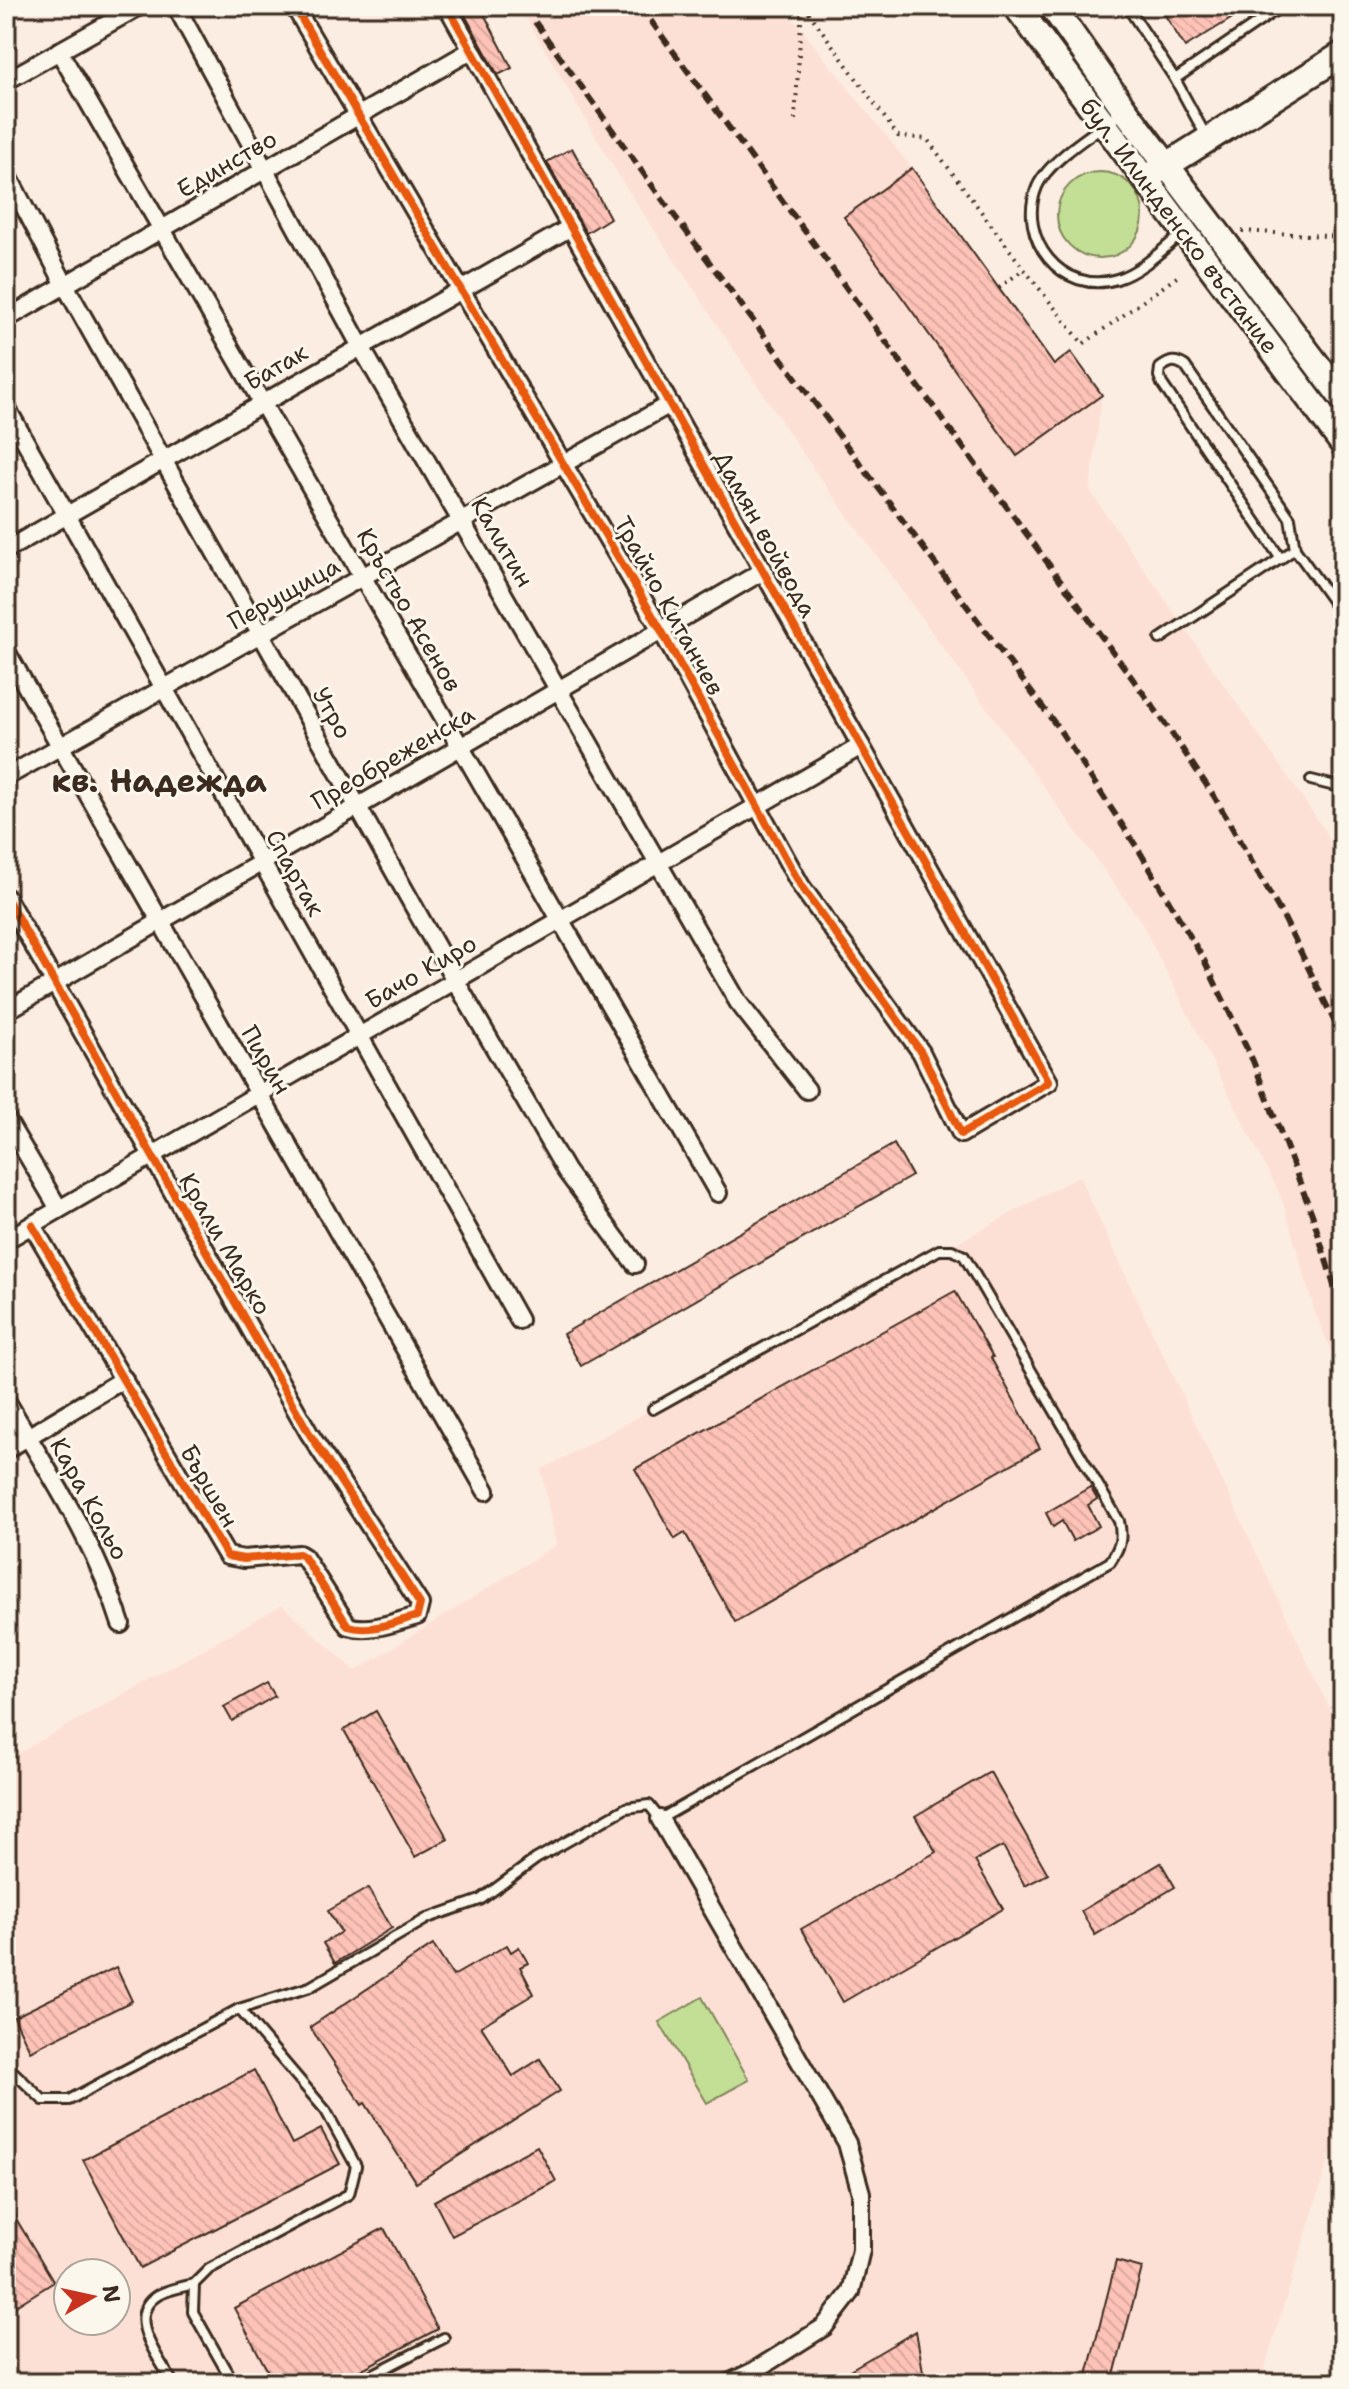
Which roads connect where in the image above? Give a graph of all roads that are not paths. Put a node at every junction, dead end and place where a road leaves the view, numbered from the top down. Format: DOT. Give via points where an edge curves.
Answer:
graph roads {
  1 [pos="140,6"];
  2 [pos="176,6"];
  3 [pos="294,6"];
  4 [pos="447,6"];
  5 [pos="1016,6"];
  6 [pos="1052,6"];
  7 [pos="1127,6"];
  8 [pos="1282,6"];
  9 [pos="472,50"];
  10 [pos="59,51"];
  11 [pos="1343,54"];
  12 [pos="1175,79"];
  13 [pos="6,81"];
  14 [pos="1125,110"];
  15 [pos="359,116"];
  16 [pos="1104,126"];
  17 [pos="1207,139"];
  18 [pos="1166,165"];
  19 [pos="265,170"];
  20 [pos="6,172"];
  21 [pos="1144,180"];
  22 [pos="1206,217"];
  23 [pos="571,227"];
  24 [pos="162,229"];
  25 [pos="1183,233"];
  26 [pos="65,285"];
  27 [pos="462,289"];
  28 [pos="6,319"];
  29 [pos="361,347"];
  30 [pos="1343,399"];
  31 [pos="262,403"];
  32 [pos="670,404"];
  33 [pos="6,407"];
  34 [pos="1343,444"];
  35 [pos="164,459"];
  36 [pos="565,463"];
  37 [pos="67,515"];
  38 [pos="462,521"];
  39 [pos="1295,549"];
  40 [pos="6,550"];
  41 [pos="1281,559"];
  42 [pos="763,571"];
  43 [pos="362,577"];
  44 [pos="1343,616"];
  45 [pos="661,630"];
  46 [pos="261,634"];
  47 [pos="1160,639"];
  48 [pos="6,651"];
  49 [pos="164,689"];
  50 [pos="560,689"];
  51 [pos="861,746"];
  52 [pos="60,747"];
  53 [pos="460,747"];
  54 [pos="6,777"];
  55 [pos="1311,780"];
  56 [pos="1343,788"];
  57 [pos="757,806"];
  58 [pos="356,808"];
  59 [pos="262,863"];
  60 [pos="658,863"];
  61 [pos="6,897"];
  62 [pos="560,920"];
  63 [pos="160,922"];
  64 [pos="455,980"];
  65 [pos="55,983"];
  66 [pos="6,1011"];
  67 [pos="359,1036"];
  68 [pos="1049,1082"];
  69 [pos="807,1090"];
  70 [pos="258,1094"];
  71 [pos="6,1119"];
  72 [pos="152,1155"];
  73 [pos="718,1193"];
  74 [pos="59,1209"];
  75 [pos="32,1225"];
  76 [pos="6,1240"];
  77 [pos="635,1264"];
  78 [pos="519,1320"];
  79 [pos="124,1379"];
  80 [pos="6,1400"];
  81 [pos="653,1409"];
  82 [pos="27,1436"];
  83 [pos="6,1450"];
  84 [pos="486,1491"];
  85 [pos="420,1604"];
  86 [pos="121,1624"];
  87 [pos="660,1819"];
  88 [pos="239,2009"];
  89 [pos="6,2065"];
  90 [pos="194,2284"];
  91 [pos="444,2338"];
  92 [pos="752,2377"];
  93 [pos="173,2383"];
  94 [pos="233,2383"];
  95 [pos="356,2383"];
  96 [pos="729,2383"];
  1 -- 10 [label="street"];
  2 -- 19 [label="street, Калитин"];
  3 -- 15 [label="street, Трайчо Китанчев"];
  4 -- 9 [label="street, Дамян войвода"];
  5 -- 16 [label="main road, бул. Илинденско въстание"];
  6 -- 14 [label="main road, бул. Илинденско въстание"];
  7 -- 12 [label="lane"];
  8 -- 12 [label="lane"];
  9 -- 15 [label="street, Единство"];
  9 -- 23 [label="street, Дамян войвода"];
  10 -- 13 [label="street"];
  10 -- 24 [label="street, Кръстьо Асенов"];
  11 -- 17 [label="main road"];
  12 -- 17 [label="lane"];
  14 -- 16 [label="lane"];
  14 -- 18 [label="main road, бул. Илинденско въстание"];
  15 -- 19 [label="street, Единство"];
  15 -- 27 [label="street, Трайчо Китанчев"];
  16 -- 21 [label="main road, бул. Илинденско въстание"];
  16 -- 25 [label="lane" via="1054,164 1038,185 1031,212 1035,240 1052,265 1071,277 1117,279"];
  17 -- 18 [label="main road"];
  18 -- 21 [label="main road"];
  18 -- 22 [label="main road, бул. Илинденско въстание"];
  19 -- 24 [label="street, Единство"];
  19 -- 29 [label="street, Калитин"];
  20 -- 26 [label="street, Утро"];
  21 -- 25 [label="main road, бул. Илинденско въстание"];
  22 -- 25 [label="lane"];
  22 -- 30 [label="main road, бул. Илинденско въстание"];
  23 -- 27 [label="street, Батак"];
  23 -- 32 [label="street, Дамян войвода"];
  24 -- 26 [label="street, Единство"];
  24 -- 31 [label="street, Кръстьо Асенов"];
  25 -- 34 [label="main road, бул. Илинденско въстание"];
  26 -- 28 [label="street, Единство"];
  26 -- 35 [label="street, Утро"];
  27 -- 29 [label="street, Батак"];
  27 -- 36 [label="street, Трайчо Китанчев"];
  29 -- 31 [label="street, Батак"];
  29 -- 38 [label="street, Калитин"];
  31 -- 35 [label="street, Батак"];
  31 -- 43 [label="street, Кръстьо Асенов"];
  32 -- 36 [label="street, Перущица"];
  32 -- 42 [label="street, Дамян войвода"];
  33 -- 37 [label="street, Спартак"];
  35 -- 37 [label="street, Батак"];
  35 -- 46 [label="street, Утро"];
  36 -- 38 [label="street, Перущица"];
  36 -- 45 [label="street, Трайчо Китанчев"];
  37 -- 40 [label="street, Батак"];
  37 -- 49 [label="street, Спартак"];
  38 -- 43 [label="street, Перущица"];
  38 -- 50 [label="street, Калитин"];
  39 -- 41 [label="lane"];
  39 -- 41 [label="lane" via="1290,518 1185,366 1178,361 1160,368 1162,384"];
  39 -- 44 [label="lane"];
  41 -- 47 [label="lane"];
  42 -- 45 [label="street, Преобреженска"];
  42 -- 51 [label="street, Дамян войвода"];
  43 -- 46 [label="street, Перущица"];
  43 -- 53 [label="street, Кръстьо Асенов"];
  45 -- 50 [label="street, Преобреженска"];
  45 -- 57 [label="street, Трайчо Китанчев"];
  46 -- 49 [label="street, Перущица"];
  46 -- 58 [label="street, Утро"];
  48 -- 52 [label="street, Пирин"];
  49 -- 52 [label="street, Перущица"];
  49 -- 59 [label="street, Спартак"];
  50 -- 53 [label="street, Преобреженска"];
  50 -- 60 [label="street, Калитин"];
  51 -- 57 [label="street, Бачо Киро"];
  51 -- 68 [label="street, Дамян войвода"];
  52 -- 54 [label="street, Перущица"];
  52 -- 63 [label="street, Пирин"];
  53 -- 58 [label="street, Преобреженска"];
  53 -- 62 [label="street, Кръстьо Асенов"];
  55 -- 56 [label="lane"];
  57 -- 60 [label="street, Бачо Киро"];
  57 -- 68 [label="street, Трайчо Китанчев" via="801,886 921,1052 961,1134"];
  58 -- 59 [label="street, Преобреженска"];
  58 -- 64 [label="street, Утро"];
  59 -- 63 [label="street, Преобреженска"];
  59 -- 67 [label="street, Спартак"];
  60 -- 62 [label="street, Бачо Киро"];
  60 -- 69 [label="street, Калитин" via="738,1002"];
  61 -- 65 [label="street, Крали Марко"];
  62 -- 64 [label="street, Бачо Киро"];
  62 -- 73 [label="street, Кръстьо Асенов"];
  63 -- 65 [label="street, Преобреженска"];
  63 -- 70 [label="street, Пирин"];
  64 -- 67 [label="street, Бачо Киро"];
  64 -- 77 [label="street, Утро" via="566,1171"];
  65 -- 66 [label="street, Преобреженска"];
  65 -- 72 [label="street, Крали Марко"];
  67 -- 70 [label="street, Бачо Киро"];
  67 -- 78 [label="street, Спартак"];
  70 -- 72 [label="street, Бачо Киро"];
  70 -- 84 [label="street, Пирин"];
  71 -- 74 [label="street"];
  72 -- 74 [label="street, Бачо Киро"];
  72 -- 85 [label="street, Крали Марко" via="309,1433"];
  74 -- 75 [label="street, Бачо Киро"];
  75 -- 76 [label="street, Бачо Киро"];
  75 -- 79 [label="street, Бършен"];
  79 -- 82 [label="street"];
  79 -- 85 [label="street, Бършен" via="227,1556 299,1554 348,1626 358,1629 417,1616"];
  80 -- 82 [label="street, Кара Кольо"];
  81 -- 87 [label="lane" via="939,1250 952,1250 964,1256 1119,1521 1123,1537 1110,1562"];
  82 -- 83 [label="street"];
  82 -- 86 [label="street, Кара Кольо" via="91,1545"];
  87 -- 88 [label="lane" via="649,1805 626,1808 536,1859 480,1900 428,1918 310,1987"];
  87 -- 92 [label="street" via="847,2143 861,2193 861,2250 851,2292 824,2327"];
  88 -- 89 [label="lane" via="69,2100 43,2100"];
  88 -- 90 [label="lane" via="326,2111 356,2166 349,2194 209,2269"];
  90 -- 93 [label="lane" via="160,2293 148,2302 142,2317"];
  90 -- 94 [label="lane" via="193,2312"];
  91 -- 95 [label="lane"];
  92 -- 96 [label="street"];
}
